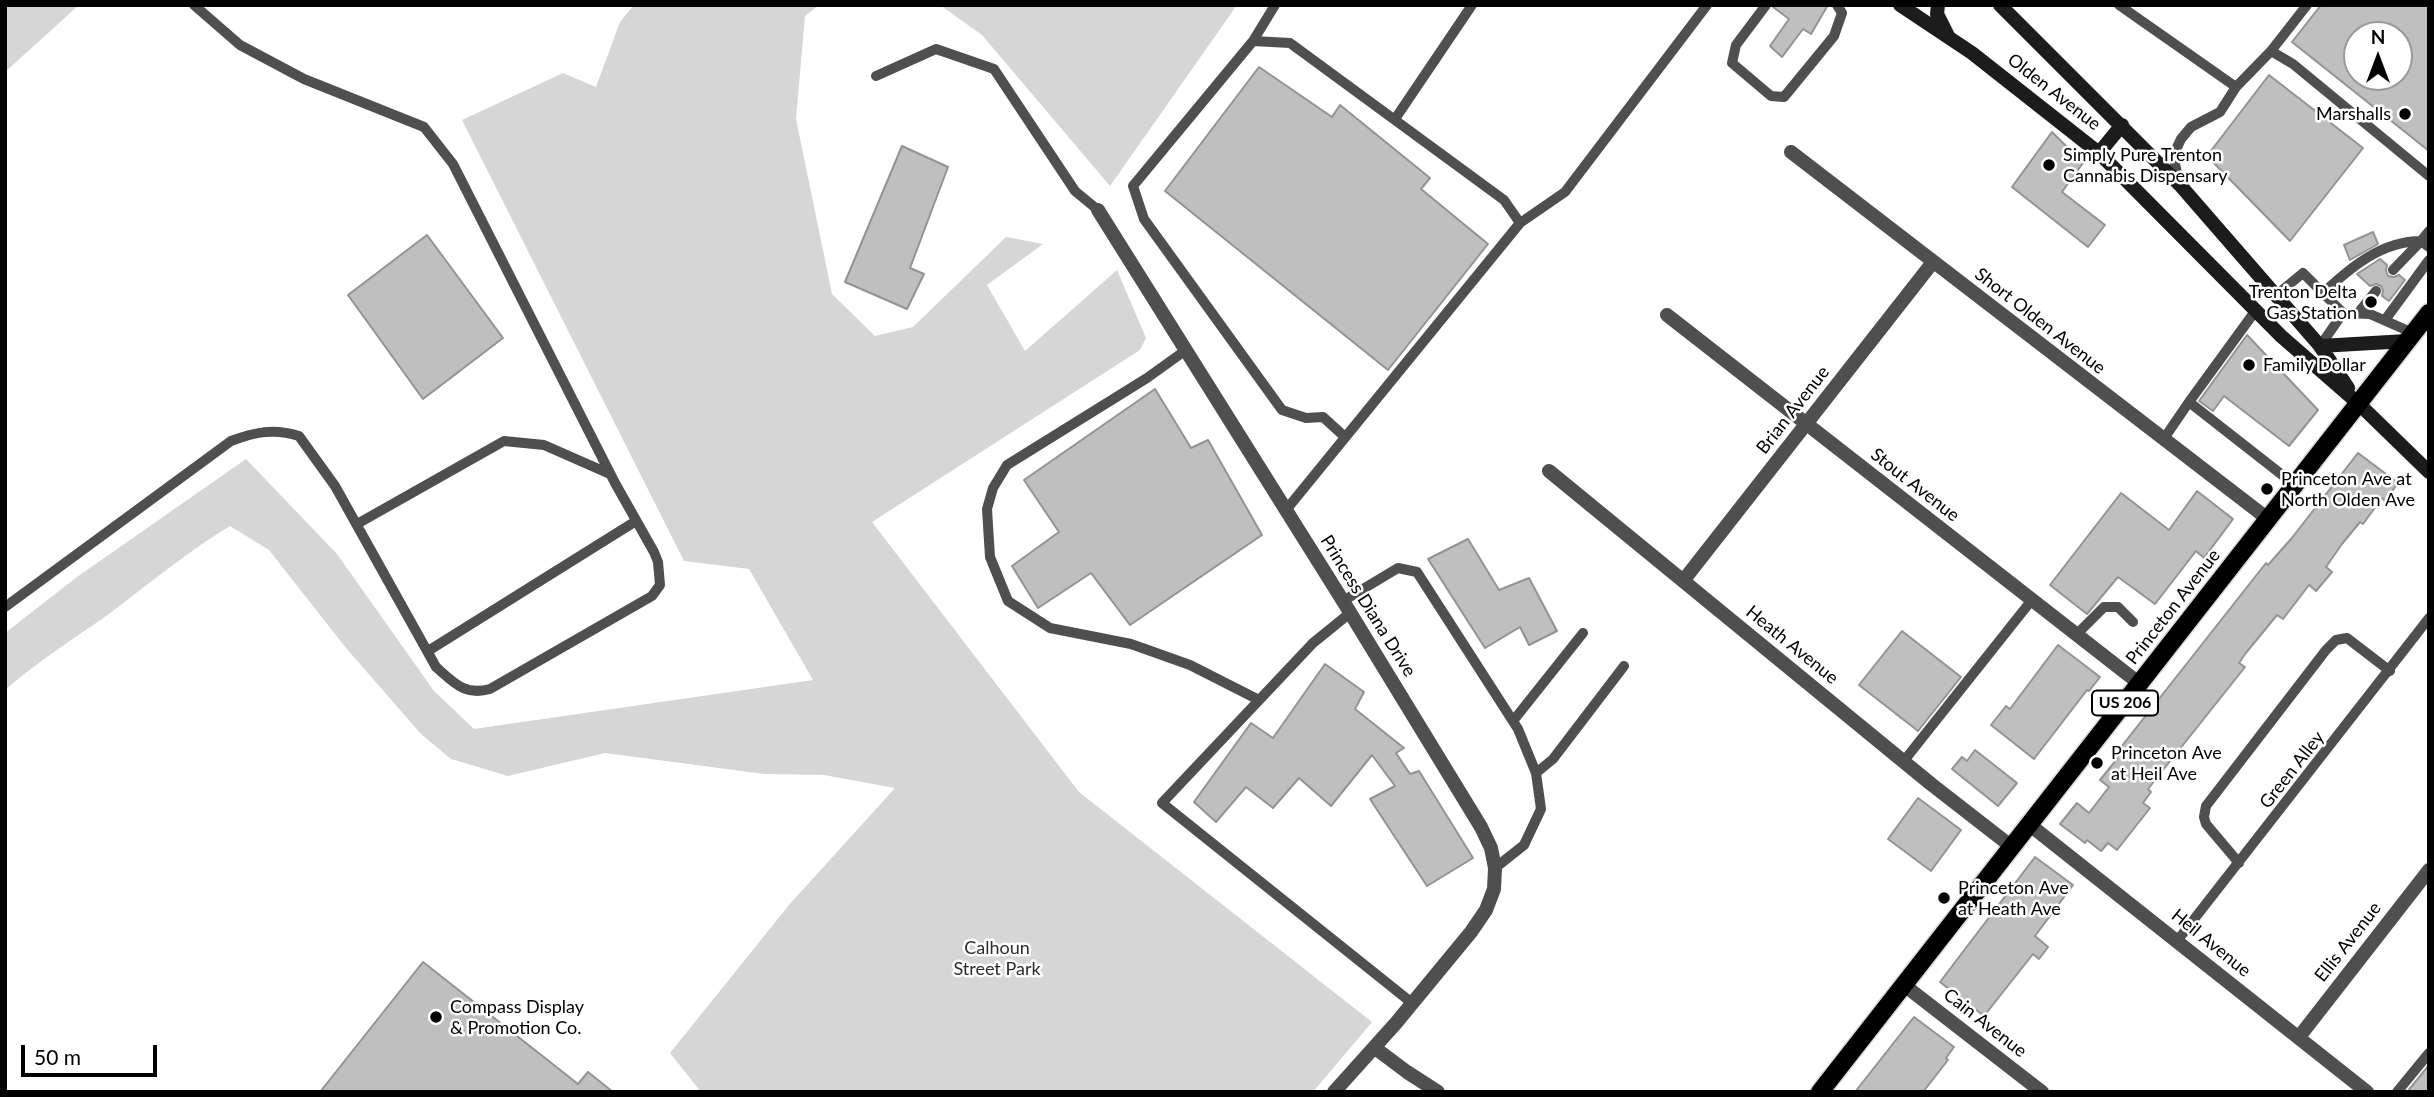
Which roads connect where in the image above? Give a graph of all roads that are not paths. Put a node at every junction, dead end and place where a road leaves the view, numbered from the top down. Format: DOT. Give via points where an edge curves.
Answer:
graph roads {
  1 [pos="194,5"];
  2 [pos="1275,5"];
  3 [pos="1472,5"];
  4 [pos="1707,5"];
  5 [pos="1766,5"];
  6 [pos="1837,5"];
  7 [pos="1900,5"];
  8 [pos="1938,5"];
  9 [pos="2000,5"];
  10 [pos="2011,5"];
  11 [pos="2119,5"];
  12 [pos="2307,5"];
  13 [pos="1949,38"];
  14 [pos="1253,41"];
  15 [pos="2038,42"];
  16 [pos="2272,51"];
  17 [pos="876,76"];
  18 [pos="2236,87"];
  19 [pos="1395,119"];
  20 [pos="2122,125"];
  21 [pos="1791,152"];
  22 [pos="2099,153"];
  23 [pos="2429,176"];
  24 [pos="2180,185"];
  25 [pos="1098,210"];
  26 [pos="1520,223"];
  27 [pos="2429,231"];
  28 [pos="2425,244"];
  29 [pos="2429,260"];
  30 [pos="1933,262"];
  31 [pos="2393,270"];
  32 [pos="2376,291"];
  33 [pos="2323,293"];
  34 [pos="2275,296"];
  35 [pos="2256,310"];
  36 [pos="2359,312"];
  37 [pos="2343,313"];
  38 [pos="2429,313"];
  39 [pos="1667,315"];
  40 [pos="2385,320"];
  41 [pos="2410,337"];
  42 [pos="2320,346"];
  43 [pos="1186,350"];
  44 [pos="2189,402"];
  45 [pos="2359,404"];
  46 [pos="1806,424"];
  47 [pos="1345,437"];
  48 [pos="2163,440"];
  49 [pos="1549,471"];
  50 [pos="2429,472"];
  51 [pos="610,474"];
  52 [pos="2295,485"];
  53 [pos="1286,510"];
  54 [pos="2267,519"];
  55 [pos="636,521"];
  56 [pos="357,524"];
  57 [pos="1683,581"];
  58 [pos="2031,601"];
  59 [pos="5,607"];
  60 [pos="1347,607"];
  61 [pos="2429,618"];
  62 [pos="2133,622"];
  63 [pos="1583,633"];
  64 [pos="2076,635"];
  65 [pos="428,651"];
  66 [pos="1624,666"];
  67 [pos="2390,671"];
  68 [pos="2140,684"];
  69 [pos="1259,700"];
  70 [pos="1513,721"];
  71 [pos="1903,762"];
  72 [pos="1536,773"];
  73 [pos="2030,825"];
  74 [pos="2012,847"];
  75 [pos="2239,863"];
  76 [pos="1495,868"];
  77 [pos="2429,870"];
  78 [pos="2177,941"];
  79 [pos="1904,985"];
  80 [pos="1412,1003"];
  81 [pos="2299,1037"];
  82 [pos="1375,1048"];
  83 [pos="2429,1053"];
  84 [pos="1334,1092"];
  85 [pos="1438,1092"];
  86 [pos="1820,1092"];
  87 [pos="2042,1092"];
  88 [pos="2367,1092"];
  89 [pos="2397,1092"];
  1 -- 51 [label="lane" via="240,45 304,79 424,127 453,164"];
  2 -- 14 [label="lane"];
  3 -- 19 [label="lane"];
  4 -- 26 [label="lane" via="1565,192"];
  5 -- 6 [label="lane" via="1735,45 1732,63 1771,96 1784,97 1834,36 1842,13"];
  7 -- 13 [label="main road, Olden Avenue"];
  8 -- 13 [label="main road" via="1937,14"];
  9 -- 15 [label="main road, Olden Avenue"];
  10 -- 15 [label="lane"];
  11 -- 18 [label="lane"];
  12 -- 16 [label="lane"];
  13 -- 22 [label="main road, Olden Avenue"];
  14 -- 19 [label="lane" via="1290,43"];
  14 -- 47 [label="lane" via="1133,186 1144,219 1282,410 1306,418 1323,417"];
  15 -- 20 [label="main road, Olden Avenue"];
  16 -- 18 [label="lane"];
  16 -- 23 [label="lane"];
  17 -- 25 [label="lane" via="936,49 994,69 1075,191"];
  18 -- 24 [label="lane" via="2220,112 2191,127 2181,139 2174,156"];
  19 -- 26 [label="lane" via="1504,200"];
  20 -- 22 [label="main road"];
  20 -- 24 [label="main road, Olden Avenue"];
  21 -- 30 [label="street, Short Olden Avenue"];
  22 -- 35 [label="main road, Olden Avenue"];
  24 -- 34 [label="main road, Olden Avenue"];
  25 -- 43 [label="street, Princess Diana Drive"];
  26 -- 47 [label="lane"];
  27 -- 28 [label="lane"];
  28 -- 31 [label="lane"];
  28 -- 33 [label="lane" via="2404,241 2374,254 2351,266"];
  29 -- 40 [label="lane"];
  30 -- 46 [label="street, Brian Avenue"];
  30 -- 48 [label="street, Short Olden Avenue"];
  32 -- 36 [label="lane"];
  33 -- 34 [label="lane" via="2304,273"];
  33 -- 37 [label="lane"];
  34 -- 42 [label="main road, Olden Avenue"];
  35 -- 44 [label="lane"];
  35 -- 45 [label="main road, Olden Avenue"];
  36 -- 37 [label="lane"];
  36 -- 40 [label="lane"];
  37 -- 42 [label="lane"];
  38 -- 41 [label="main road, Princeton Avenue / US 206"];
  39 -- 46 [label="street, Stout Avenue"];
  40 -- 41 [label="lane"];
  41 -- 42 [label="main road"];
  41 -- 45 [label="main road, Princeton Avenue / US 206"];
  42 -- 45 [label="main road, Olden Avenue"];
  43 -- 53 [label="street, Princess Diana Drive"];
  43 -- 69 [label="lane" via="1007,465 986,509 990,557 1008,601 1050,628 1131,644 1190,665"];
  44 -- 48 [label="lane"];
  44 -- 52 [label="lane"];
  45 -- 50 [label="main road"];
  45 -- 52 [label="main road, Princeton Avenue / US 206"];
  46 -- 57 [label="street, Brian Avenue"];
  46 -- 58 [label="street, Stout Avenue"];
  47 -- 53 [label="lane"];
  48 -- 54 [label="street, Short Olden Avenue"];
  49 -- 57 [label="street, Heath Avenue"];
  51 -- 55 [label="lane"];
  51 -- 56 [label="lane" via="544,445 504,440"];
  52 -- 54 [label="main road, Princeton Avenue / US 206"];
  53 -- 60 [label="street, Princess Diana Drive"];
  54 -- 68 [label="main road, Princeton Avenue / US 206"];
  55 -- 65 [label="lane"];
  55 -- 65 [label="lane" via="658,562 660,584 652,596 490,689 470,692 459,688 436,667"];
  56 -- 59 [label="lane" via="299,436 256,431 231,440"];
  56 -- 65 [label="lane"];
  57 -- 71 [label="street, Heath Avenue"];
  58 -- 64 [label="street, Stout Avenue"];
  58 -- 71 [label="lane"];
  60 -- 69 [label="lane"];
  60 -- 70 [label="lane" via="1398,568 1418,572"];
  60 -- 76 [label="street, Princess Diana Drive" via="1481,827"];
  61 -- 67 [label="lane, Green Alley"];
  62 -- 64 [label="lane" via="2118,607 2104,607"];
  63 -- 70 [label="lane"];
  64 -- 68 [label="street, Stout Avenue"];
  66 -- 72 [label="lane" via="1553,759"];
  67 -- 75 [label="lane, Green Alley"];
  67 -- 75 [label="lane" via="2347,638 2336,640 2326,650 2206,806 2206,824"];
  68 -- 73 [label="main road, Princeton Avenue / US 206"];
  69 -- 80 [label="lane" via="1162,803"];
  70 -- 72 [label="lane"];
  71 -- 74 [label="street, Heath Avenue"];
  72 -- 76 [label="lane" via="1541,809 1524,845"];
  73 -- 74 [label="main road, Princeton Avenue / US 206"];
  73 -- 78 [label="street, Heil Avenue"];
  74 -- 79 [label="main road, Princeton Avenue / US 206"];
  75 -- 78 [label="lane, Green Alley"];
  76 -- 80 [label="street, Princess Diana Drive" via="1486,910"];
  77 -- 81 [label="street, Ellis Avenue"];
  78 -- 81 [label="street, Heil Avenue"];
  79 -- 86 [label="main road, Princeton Avenue / US 206"];
  79 -- 87 [label="street, Cain Avenue"];
  80 -- 82 [label="street, Princess Diana Drive"];
  81 -- 88 [label="street, Heil Avenue"];
  82 -- 84 [label="street, Princess Diana Drive"];
  82 -- 85 [label="street"];
  83 -- 89 [label="lane"];
}
